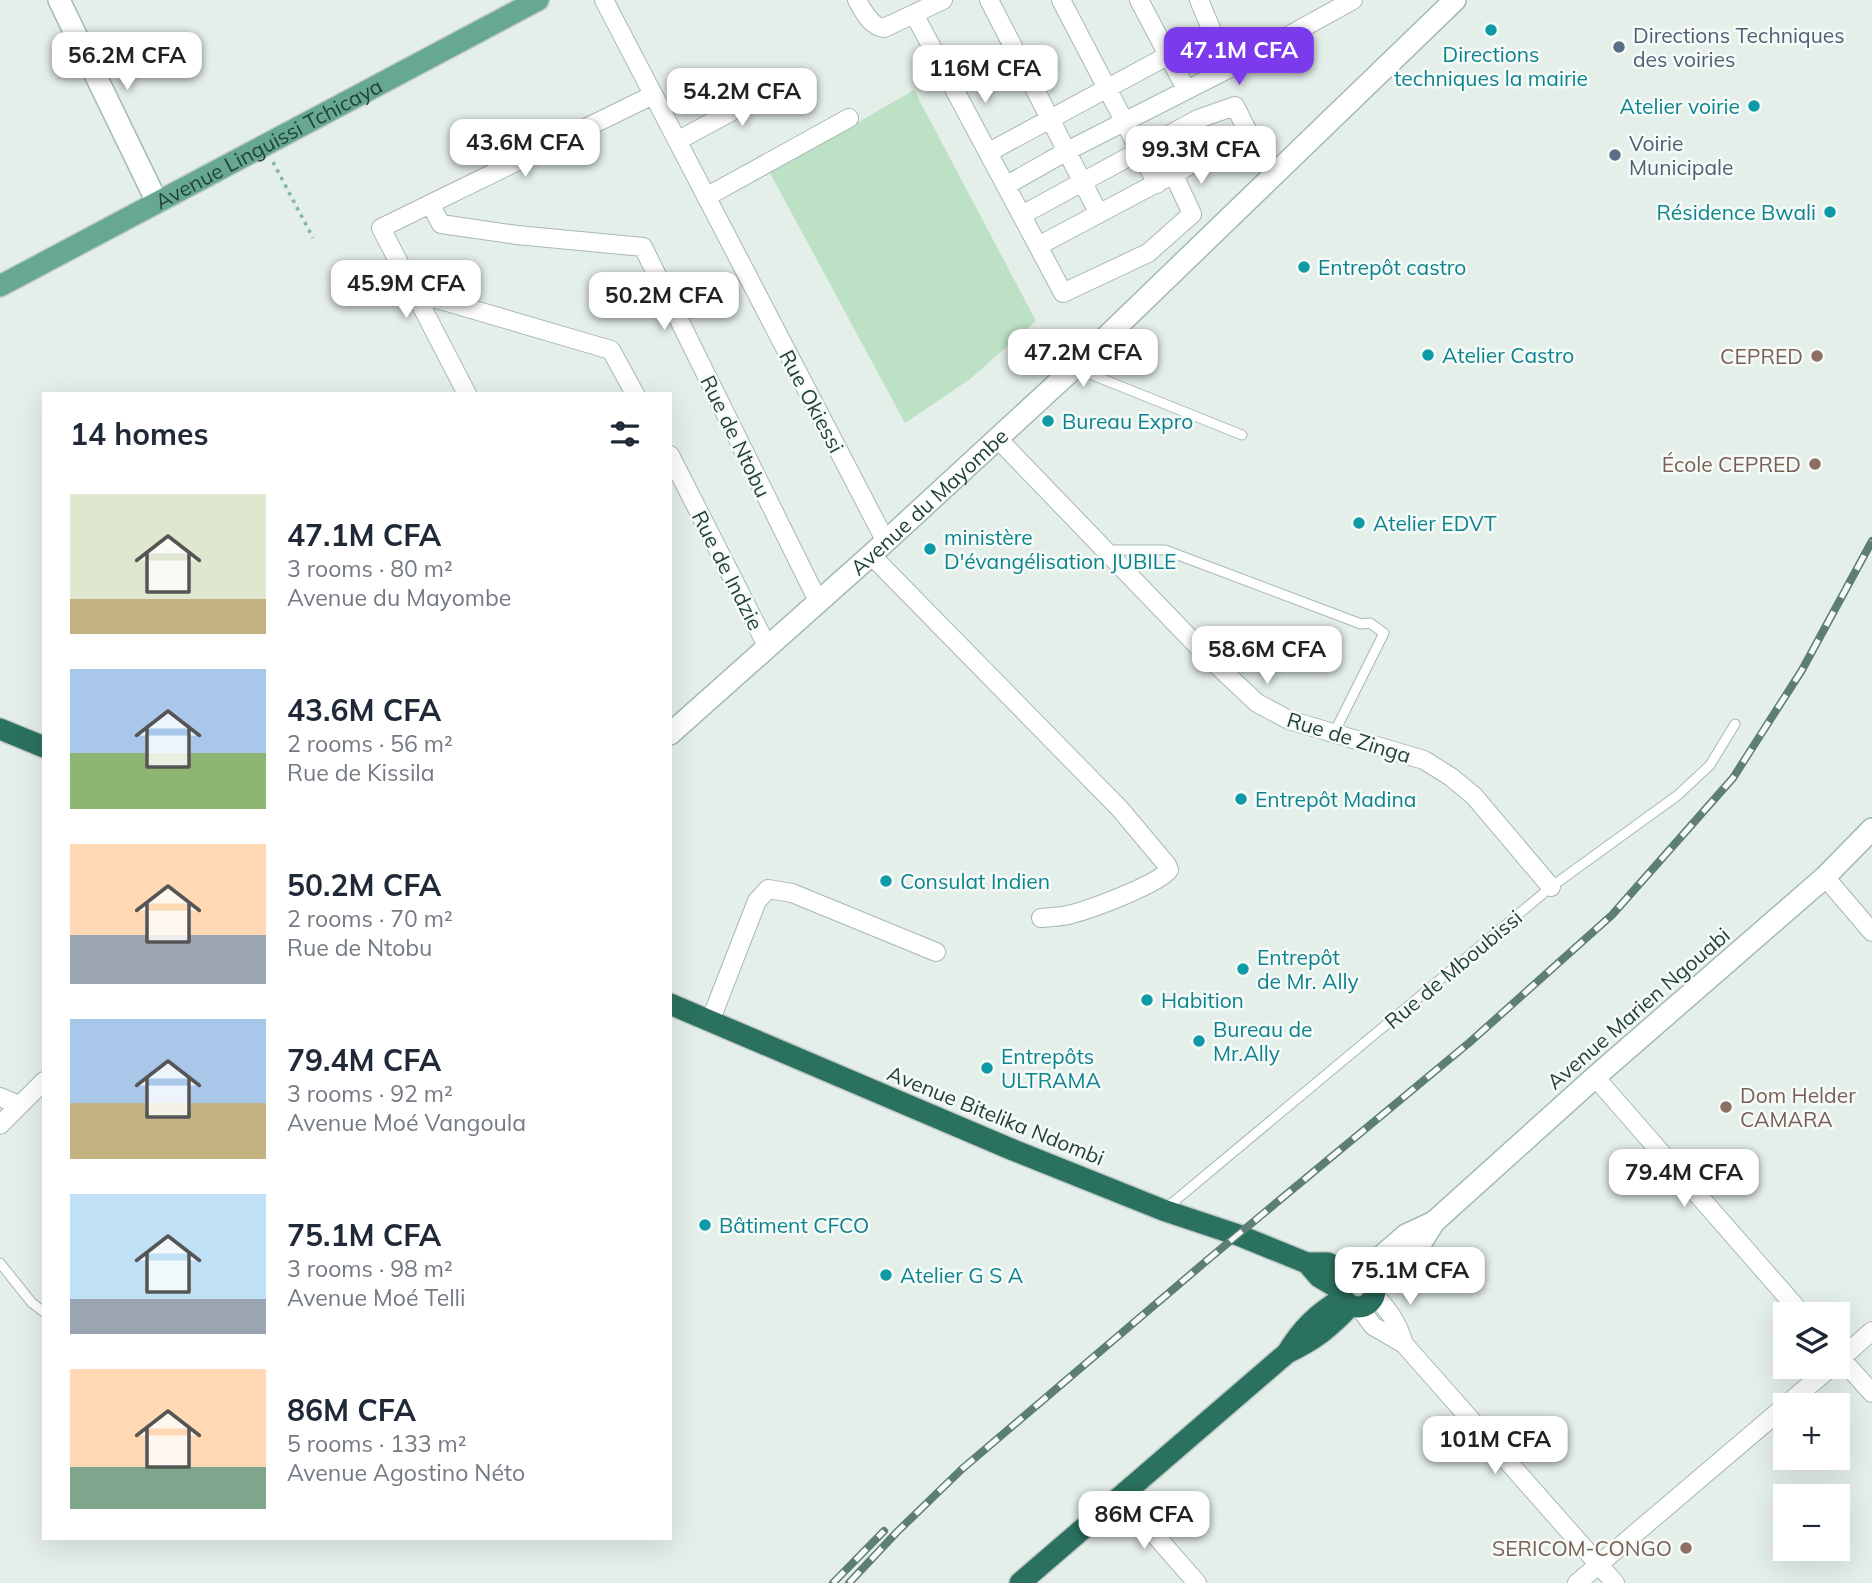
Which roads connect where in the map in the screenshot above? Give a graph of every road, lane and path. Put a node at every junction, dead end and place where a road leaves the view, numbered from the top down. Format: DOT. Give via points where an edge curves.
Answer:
graph roads {
  1 [pos="59,0"];
  2 [pos="538,0"];
  3 [pos="604,0"];
  4 [pos="857,0"];
  5 [pos="943,0"];
  6 [pos="989,0"];
  7 [pos="1061,0"];
  8 [pos="1139,0"];
  9 [pos="1199,0"];
  10 [pos="1353,0"];
  11 [pos="1455,0"];
  12 [pos="914,14"];
  13 [pos="1169,55"];
  14 [pos="1228,69"];
  15 [pos="788,81"];
  16 [pos="1107,88"];
  17 [pos="1186,89"];
  18 [pos="653,95"];
  19 [pos="849,118"];
  20 [pos="1049,119"];
  21 [pos="1125,122"];
  22 [pos="677,141"];
  23 [pos="264,145"];
  24 [pos="1066,151"];
  25 [pos="1140,151"];
  26 [pos="989,152"];
  27 [pos="1174,175"];
  28 [pos="1082,182"];
  29 [pos="1157,184"];
  30 [pos="1007,185"];
  31 [pos="706,197"];
  32 [pos="157,202"];
  33 [pos="430,204"];
  34 [pos="1100,214"];
  35 [pos="1022,215"];
  36 [pos="313,238"];
  37 [pos="1038,246"];
  38 [pos="0,286"];
  39 [pos="413,292"];
  40 [pos="1074,368"];
  41 [pos="466,392"];
  42 [pos="634,392"];
  43 [pos="1242,435"];
  44 [pos="998,439"];
  45 [pos="672,459"];
  46 [pos="878,548"];
  47 [pos="1107,550"];
  48 [pos="818,601"];
  49 [pos="767,646"];
  50 [pos="1735,724"];
  51 [pos="0,729"];
  52 [pos="672,732"];
  53 [pos="1333,735"];
  54 [pos="42,746"];
  55 [pos="1872,829"];
  56 [pos="1825,877"];
  57 [pos="1551,887"];
  58 [pos="1041,918"];
  59 [pos="1872,932"];
  60 [pos="936,952"];
  61 [pos="672,1005"];
  62 [pos="711,1019"];
  63 [pos="1595,1077"];
  64 [pos="42,1083"];
  65 [pos="0,1097"];
  66 [pos="19,1105"];
  67 [pos="0,1125"];
  68 [pos="1163,1210"];
  69 [pos="0,1263"];
  70 [pos="1357,1291"];
  71 [pos="1792,1302"];
  72 [pos="42,1310"];
  73 [pos="1872,1331"];
  74 [pos="1850,1349"];
  75 [pos="1850,1372"];
  76 [pos="1816,1379"];
  77 [pos="1800,1393"];
  78 [pos="1872,1393"];
  79 [pos="1773,1416"];
  80 [pos="1120,1494"];
  81 [pos="1598,1564"];
  82 [pos="1020,1583"];
  83 [pos="1197,1583"];
  84 [pos="1577,1583"];
  85 [pos="1615,1583"];
  1 -- 32 [label="street"];
  2 -- 23 [label="main road, Avenue Linguissi Tchicaya"];
  3 -- 18 [label="street, Rue Okiessi"];
  4 -- 12 [label="street" via="878,28"];
  5 -- 12 [label="street"];
  6 -- 20 [label="street"];
  7 -- 16 [label="street"];
  8 -- 13 [label="street"];
  9 -- 14 [label="street"];
  10 -- 14 [label="street"];
  11 -- 40 [label="street, Avenue du Mayombe"];
  12 -- 26 [label="street"];
  13 -- 16 [label="street"];
  13 -- 17 [label="street"];
  14 -- 17 [label="street"];
  15 -- 22 [label="street"];
  16 -- 20 [label="street"];
  16 -- 21 [label="street"];
  17 -- 21 [label="street"];
  18 -- 22 [label="street, Rue Okiessi"];
  18 -- 33 [label="street"];
  19 -- 31 [label="street"];
  20 -- 24 [label="street"];
  20 -- 26 [label="street"];
  21 -- 24 [label="street"];
  21 -- 25 [label="street"];
  22 -- 31 [label="street, Rue Okiessi"];
  23 -- 32 [label="main road, Avenue Linguissi Tchicaya"];
  23 -- 36 [label="path"];
  24 -- 28 [label="street"];
  24 -- 30 [label="street"];
  25 -- 27 [label="street" via="1198,119 1235,106 1249,134"];
  25 -- 28 [label="street"];
  25 -- 29 [label="street"];
  26 -- 30 [label="street"];
  27 -- 29 [label="street"];
  27 -- 37 [label="street" via="1192,214 1148,253 1063,293"];
  28 -- 34 [label="street"];
  28 -- 35 [label="street"];
  29 -- 34 [label="street"];
  30 -- 35 [label="street"];
  31 -- 46 [label="street, Rue Okiessi"];
  32 -- 38 [label="main road, Avenue Linguissi Tchicaya"];
  33 -- 39 [label="street" via="381,228"];
  33 -- 48 [label="street, Rue de Ntobu" via="441,224 643,247"];
  34 -- 37 [label="street"];
  35 -- 37 [label="street"];
  39 -- 41 [label="street"];
  39 -- 42 [label="street" via="611,350"];
  40 -- 43 [label="lane"];
  40 -- 44 [label="street, Avenue du Mayombe"];
  44 -- 46 [label="street, Avenue du Mayombe"];
  44 -- 47 [label="street, Rue de Zinga"];
  45 -- 49 [label="street, Rue de Indzie"];
  46 -- 48 [label="street, Avenue du Mayombe"];
  46 -- 58 [label="street, Rue Okiessi" via="1120,809 1169,870 1111,900 1068,915"];
  47 -- 53 [label="street, Rue de Zinga" via="1256,703"];
  47 -- 53 [label="lane" via="1165,550 1361,624 1370,623 1384,633"];
  48 -- 49 [label="street, Avenue du Mayombe"];
  49 -- 52 [label="street, Avenue du Mayombe"];
  50 -- 57 [label="lane, Rue de Mboubissi" via="1710,765 1678,795"];
  51 -- 54 [label="highway"];
  53 -- 57 [label="street, Rue de Zinga" via="1424,760 1451,776 1474,796"];
  55 -- 56 [label="street, Avenue Marien Ngouabi"];
  56 -- 59 [label="street"];
  56 -- 63 [label="street, Avenue Marien Ngouabi"];
  57 -- 68 [label="lane, Rue de Mboubissi"];
  60 -- 62 [label="street" via="792,893 768,889 757,901"];
  61 -- 62 [label="highway, Avenue Bitelika Ndombi"];
  62 -- 68 [label="highway, Avenue Bitelika Ndombi"];
  63 -- 70 [label="street, Avenue Marien Ngouabi" via="1434,1222 1421,1243"];
  63 -- 71 [label="street"];
  64 -- 66 [label="street"];
  65 -- 66 [label="street"];
  66 -- 67 [label="street"];
  68 -- 70 [label="highway, Avenue Bitelika Ndombi" via="1307,1263 1319,1278"];
  69 -- 72 [label="lane"];
  70 -- 80 [label="highway, Avenue Marien Ngouabi" via="1313,1318 1287,1353"];
  70 -- 81 [label="street" via="1373,1326 1404,1344"];
  73 -- 74 [label="street"];
  75 -- 78 [label="street"];
  76 -- 77 [label="street"];
  79 -- 81 [label="street"];
  80 -- 82 [label="highway, Avenue Marien Ngouabi"];
  80 -- 83 [label="street"];
  81 -- 84 [label="street"];
  81 -- 85 [label="street"];
}
